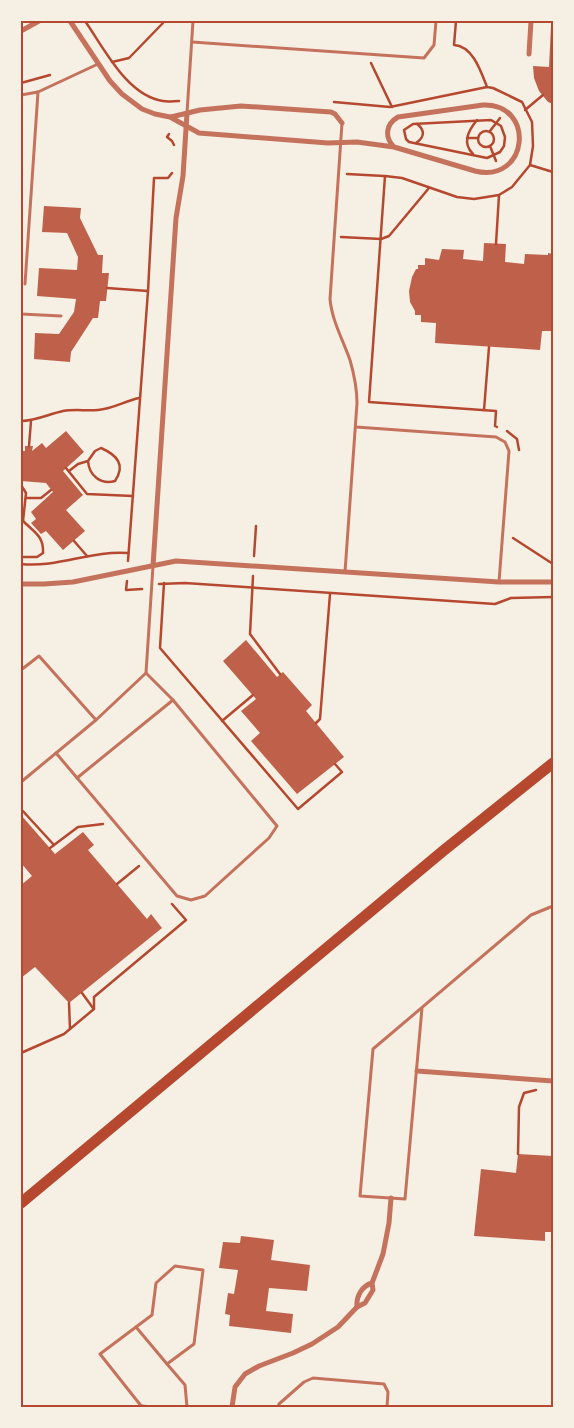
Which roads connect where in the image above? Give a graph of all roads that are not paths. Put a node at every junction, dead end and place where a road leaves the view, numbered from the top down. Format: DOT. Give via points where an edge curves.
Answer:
graph roads {
  1 [pos="39,21"];
  2 [pos="70,21"];
  3 [pos="193,21"];
  4 [pos="436,21"];
  5 [pos="531,21"];
  6 [pos="21,31"];
  7 [pos="192,42"];
  8 [pos="529,54"];
  9 [pos="99,64"];
  10 [pos="38,92"];
  11 [pos="21,95"];
  12 [pos="187,113"];
  13 [pos="170,118"];
  14 [pos="342,124"];
  15 [pos="187,126"];
  16 [pos="340,142"];
  17 [pos="394,147"];
  18 [pos="25,284"];
  19 [pos="21,314"];
  20 [pos="60,316"];
  21 [pos="356,427"];
  22 [pos="153,566"];
  23 [pos="345,572"];
  24 [pos="499,582"];
  25 [pos="553,582"];
  26 [pos="21,584"];
  27 [pos="21,670"];
  28 [pos="146,673"];
  29 [pos="173,700"];
  30 [pos="96,720"];
  31 [pos="56,753"];
  32 [pos="553,763"];
  33 [pos="77,778"];
  34 [pos="21,782"];
  35 [pos="553,906"];
  36 [pos="422,1008"];
  37 [pos="416,1071"];
  38 [pos="553,1081"];
  39 [pos="392,1198"];
  40 [pos="21,1203"];
  41 [pos="372,1283"];
  42 [pos="357,1307"];
  43 [pos="136,1327"];
  44 [pos="167,1364"];
  45 [pos="142,1406"];
  46 [pos="153,1407"];
  47 [pos="187,1407"];
  48 [pos="232,1407"];
  49 [pos="278,1407"];
  50 [pos="387,1407"];
  1 -- 6 [label="street"];
  2 -- 9 [label="street"];
  3 -- 7 [label="lane"];
  4 -- 7 [label="lane" via="434,44 424,58"];
  5 -- 8 [label="street"];
  7 -- 12 [label="lane"];
  9 -- 10 [label="lane"];
  9 -- 13 [label="street" via="128,100 149,112"];
  10 -- 11 [label="lane"];
  10 -- 18 [label="lane"];
  12 -- 13 [label="street"];
  12 -- 14 [label="street" via="241,106 331,112"];
  12 -- 15 [label="street"];
  13 -- 15 [label="street"];
  14 -- 16 [label="lane"];
  15 -- 16 [label="street" via="199,133"];
  15 -- 22 [label="street" via="176,218"];
  16 -- 17 [label="street"];
  16 -- 21 [label="lane" via="331,308 355,381"];
  17 -- 17 [label="street" via="480,173 491,173 508,165 515,157 520,134 511,115 501,108 491,105 466,107 398,117 387,132"];
  19 -- 20 [label="lane"];
  21 -- 23 [label="lane"];
  21 -- 24 [label="lane" via="496,437 505,442 509,451"];
  22 -- 23 [label="street" via="176,561"];
  22 -- 26 [label="street" via="73,582"];
  22 -- 28 [label="lane"];
  23 -- 24 [label="street"];
  24 -- 25 [label="street"];
  27 -- 30 [label="lane" via="39,656"];
  28 -- 29 [label="lane"];
  28 -- 30 [label="lane"];
  29 -- 33 [label="lane"];
  29 -- 33 [label="lane" via="277,826 269,838 205,896 192,900 177,896"];
  30 -- 31 [label="lane"];
  31 -- 33 [label="lane"];
  31 -- 34 [label="lane"];
  32 -- 40 [label="main road" via="435,857"];
  35 -- 36 [label="lane" via="531,915"];
  36 -- 37 [label="lane"];
  36 -- 39 [label="lane" via="373,1049 360,1196"];
  37 -- 38 [label="street"];
  37 -- 39 [label="lane" via="405,1199"];
  39 -- 41 [label="street" via="384,1247"];
  41 -- 42 [label="street" via="370,1296"];
  41 -- 42 [label="street" via="364,1285 356,1299"];
  42 -- 48 [label="street" via="338,1326 312,1344 245,1374 235,1387"];
  43 -- 44 [label="lane"];
  43 -- 44 [label="lane" via="152,1315 156,1283 176,1266 203,1270 194,1344"];
  43 -- 45 [label="lane" via="100,1354"];
  44 -- 47 [label="lane" via="185,1385"];
  45 -- 46 [label="lane"];
  49 -- 50 [label="lane" via="304,1382 314,1378 384,1384 388,1392"];
}
